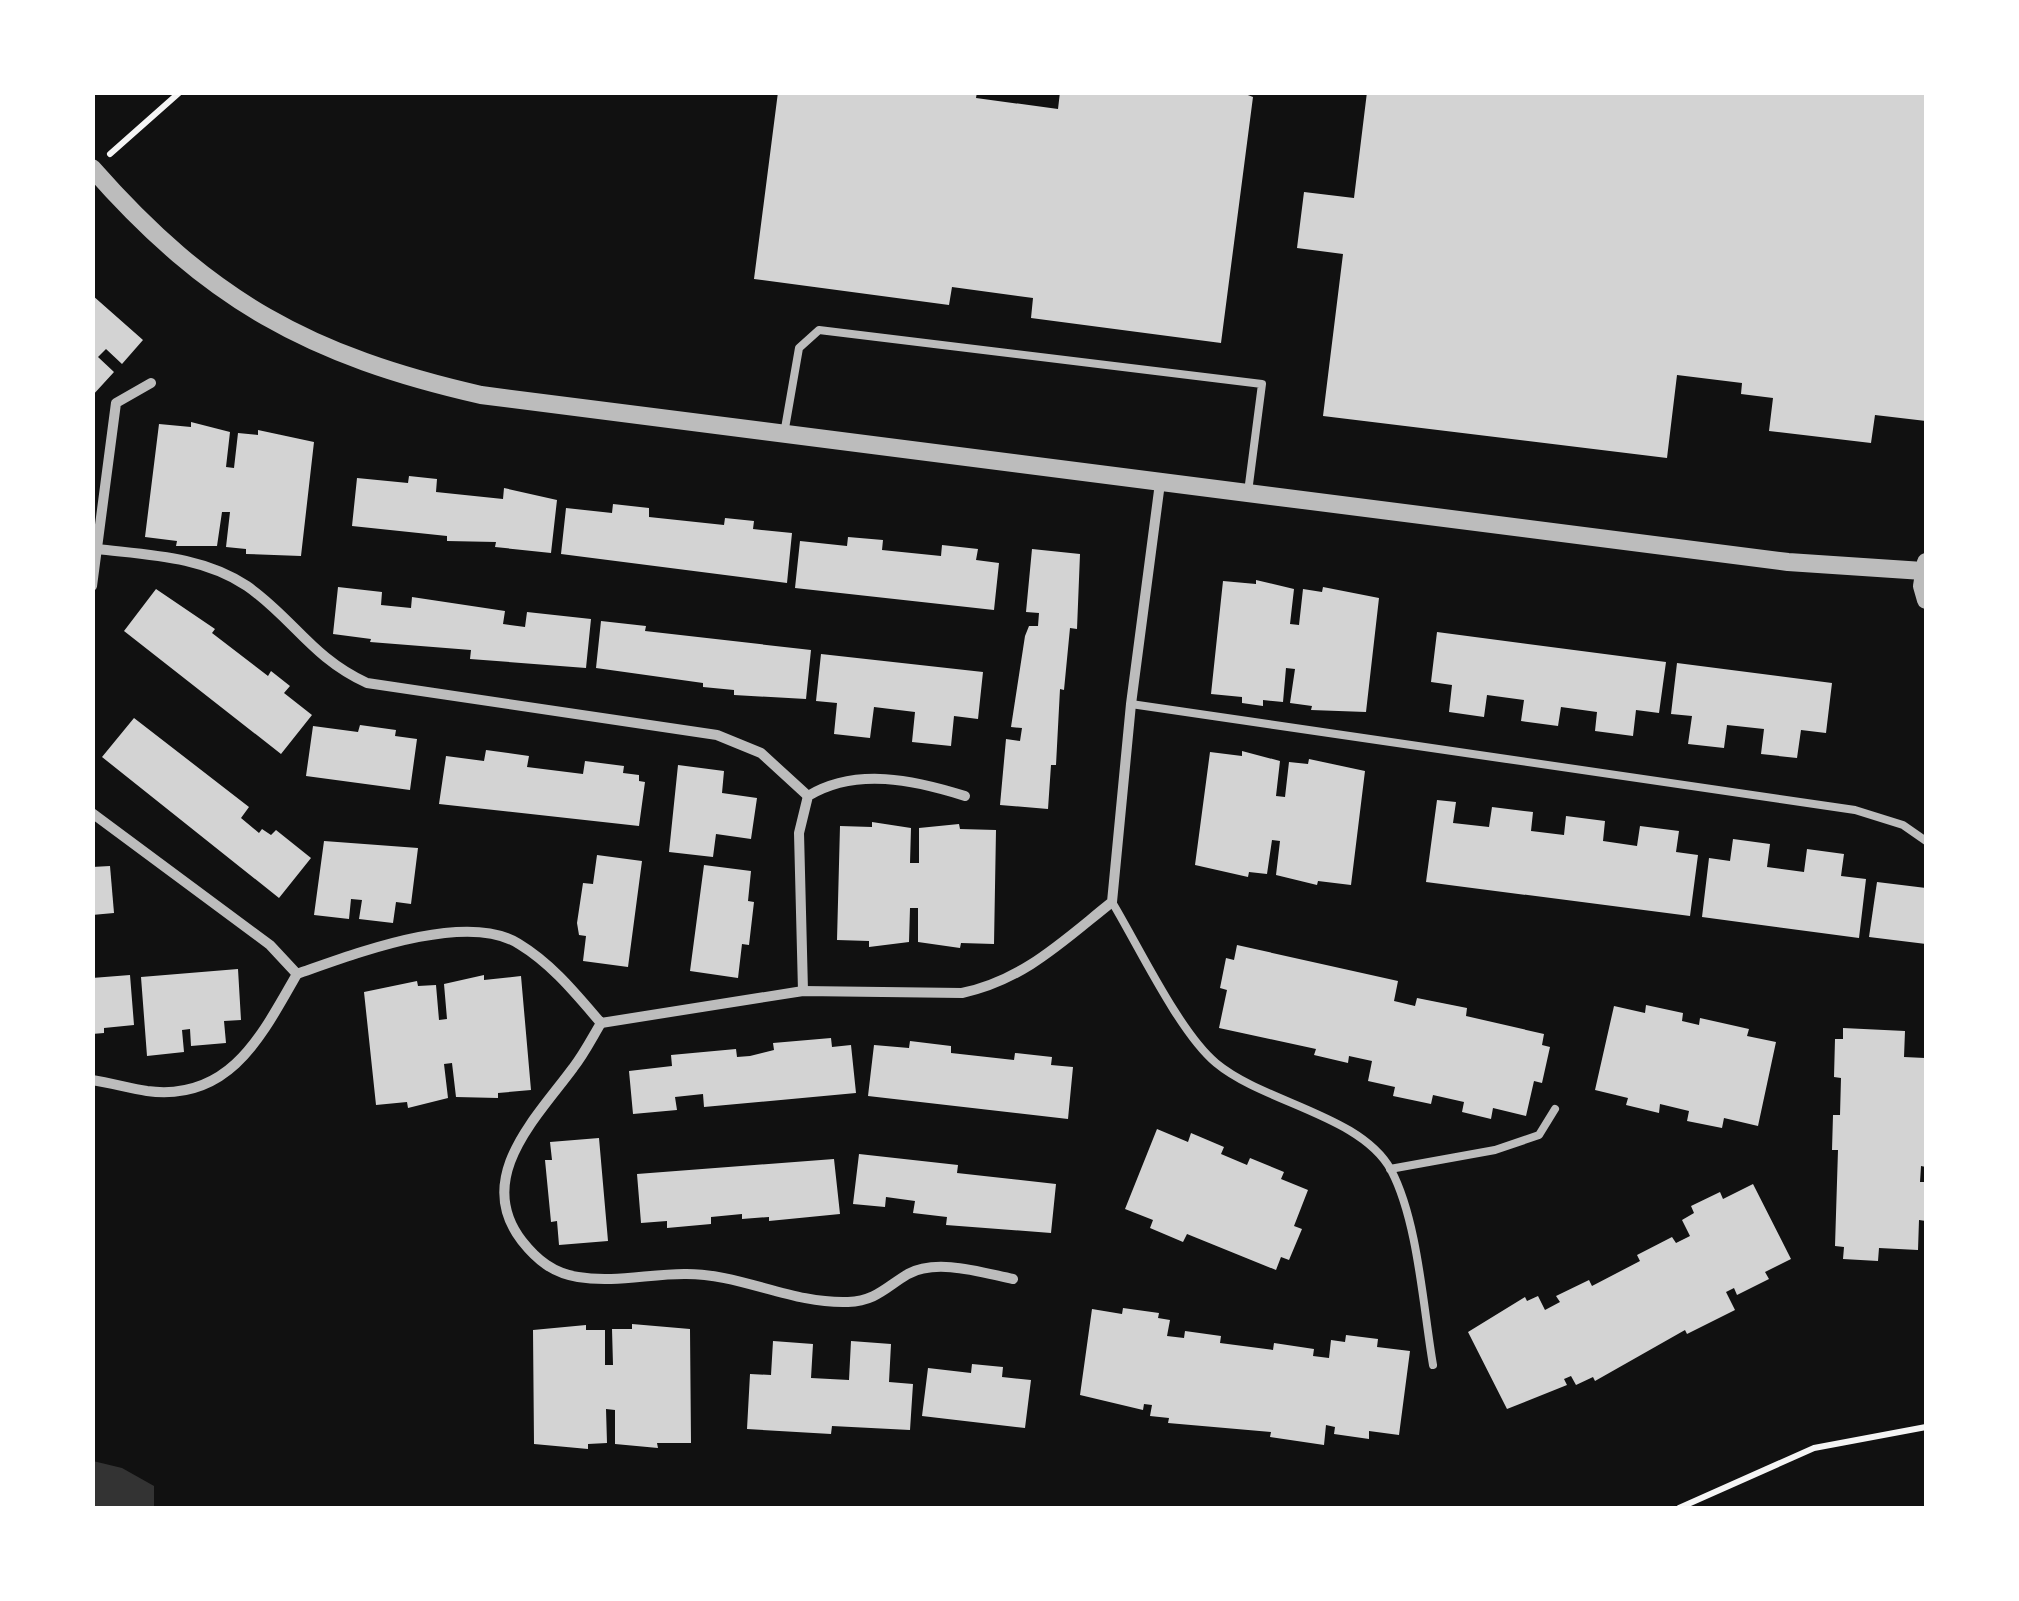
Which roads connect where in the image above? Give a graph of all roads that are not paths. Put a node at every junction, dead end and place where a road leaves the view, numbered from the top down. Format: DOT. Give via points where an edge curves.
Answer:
graph roads {
  1 [pos="99,163"];
  2 [pos="152,383"];
  3 [pos="784,434"];
  4 [pos="1160,483"];
  5 [pos="1248,494"];
  6 [pos="97,549"];
  7 [pos="1925,566"];
  8 [pos="92,586"];
  9 [pos="1926,600"];
  10 [pos="1131,704"];
  11 [pos="808,796"];
  12 [pos="965,796"];
  13 [pos="92,813"];
  14 [pos="1926,841"];
  15 [pos="1112,902"];
  16 [pos="297,974"];
  17 [pos="803,991"];
  18 [pos="601,1023"];
  19 [pos="92,1080"];
  20 [pos="1555,1109"];
  21 [pos="1390,1169"];
  22 [pos="1013,1279"];
  23 [pos="1434,1365"];
  1 -- 3 [label="street" via="164,243 212,285 323,348 481,395"];
  2 -- 6 [label="street" via="116,403"];
  3 -- 4 [label="street"];
  3 -- 5 [label="lane" via="799,348 819,330 1262,384"];
  4 -- 5 [label="street"];
  4 -- 10 [label="street"];
  5 -- 7 [label="street" via="1788,562"];
  6 -- 8 [label="street"];
  6 -- 11 [label="street" via="189,560 224,574 247,586 319,656 367,683 717,735 760,753"];
  7 -- 9 [label="street"];
  10 -- 14 [label="lane" via="1855,810 1903,825"];
  10 -- 15 [label="street"];
  11 -- 12 [label="street" via="836,782 868,779"];
  11 -- 17 [label="street" via="799,834"];
  13 -- 16 [label="street" via="270,945"];
  15 -- 17 [label="street" via="1030,968 985,988"];
  15 -- 21 [label="lane" via="1213,1061 1252,1088 1365,1140"];
  16 -- 18 [label="street" via="440,932 479,932 516,941 565,980"];
  16 -- 19 [label="street" via="256,1046 226,1076 190,1089 151,1092"];
  17 -- 18 [label="street"];
  18 -- 22 [label="street" via="521,1133 508,1170 508,1218 546,1266 581,1278 712,1276 786,1296 846,1302 880,1296 926,1269"];
  20 -- 21 [label="lane" via="1539,1135"];
  21 -- 23 [label="lane" via="1410,1232"];
}
